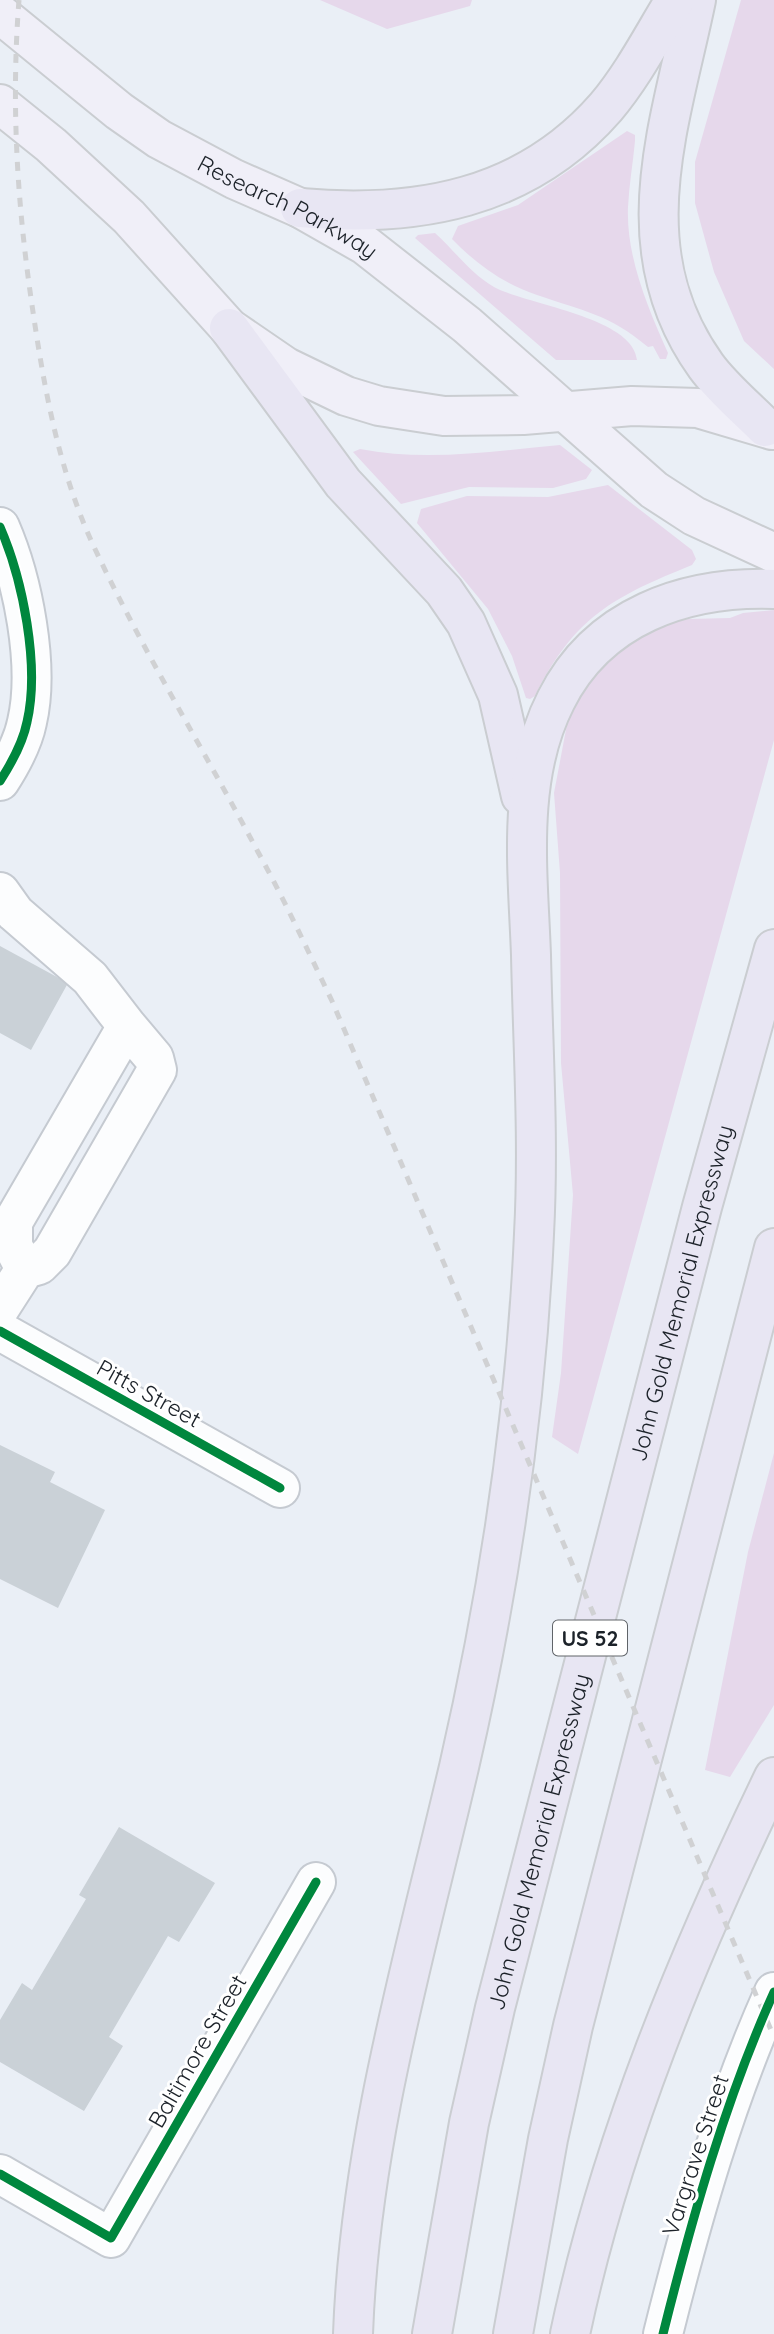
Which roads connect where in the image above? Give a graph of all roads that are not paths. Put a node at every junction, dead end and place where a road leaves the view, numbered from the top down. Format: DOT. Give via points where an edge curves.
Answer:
graph roads {
  1 [pos="675,0"];
  2 [pos="696,0"];
  3 [pos="0,14"];
  4 [pos="0,104"];
  5 [pos="300,208"];
  6 [pos="229,328"];
  7 [pos="567,412"];
  8 [pos="770,429"];
  9 [pos="0,527"];
  10 [pos="774,552"];
  11 [pos="774,589"];
  12 [pos="0,781"];
  13 [pos="527,825"];
  14 [pos="0,892"];
  15 [pos="774,949"];
  16 [pos="774,1248"];
  17 [pos="0,1308"];
  18 [pos="0,1331"];
  19 [pos="280,1488"];
  20 [pos="774,1777"];
  21 [pos="316,1882"];
  22 [pos="774,1992"];
  23 [pos="0,2174"];
  24 [pos="353,2334"];
  25 [pos="432,2334"];
  26 [pos="513,2334"];
  27 [pos="570,2334"];
  28 [pos="663,2334"];
  1 -- 5 [label="highway" via="607,106 581,134 521,175 488,190 408,209"];
  2 -- 8 [label="highway" via="661,168 657,233 671,295 693,345 706,367"];
  3 -- 5 [label="main road, Research Parkway" via="159,139"];
  4 -- 6 [label="main road" via="129,216"];
  5 -- 7 [label="main road, Research Parkway" via="394,266"];
  6 -- 7 [label="main road" via="313,381 379,406 444,416"];
  6 -- 13 [label="highway" via="343,483 444,591 466,623 498,695"];
  7 -- 8 [label="main road" via="632,406 698,408"];
  7 -- 10 [label="main road, Research Parkway" via="674,504"];
  9 -- 12 [label="street" via="22,603 32,694 27,725"];
  11 -- 13 [label="highway" via="720,591 654,607 625,621 597,644 556,699 543,732 533,769"];
  13 -- 24 [label="highway" via="535,1233 517,1438 485,1645 380,2104 364,2204"];
  14 -- 17 [label="street" via="15,913 90,978 153,1058 157,1070 52,1252 39,1265 25,1269"];
  15 -- 25 [label="highway, John Gold Memorial Expressway / US 52" via="702,1207 514,1931 470,2123"];
  16 -- 26 [label="highway" via="573,2026"];
  18 -- 19 [label="street, Pitts Street"];
  20 -- 27 [label="highway" via="704,1927 640,2090 605,2199"];
  21 -- 23 [label="street, Baltimore Street" via="111,2238"];
  22 -- 28 [label="street, Vargrave Street" via="701,2192"];
}
